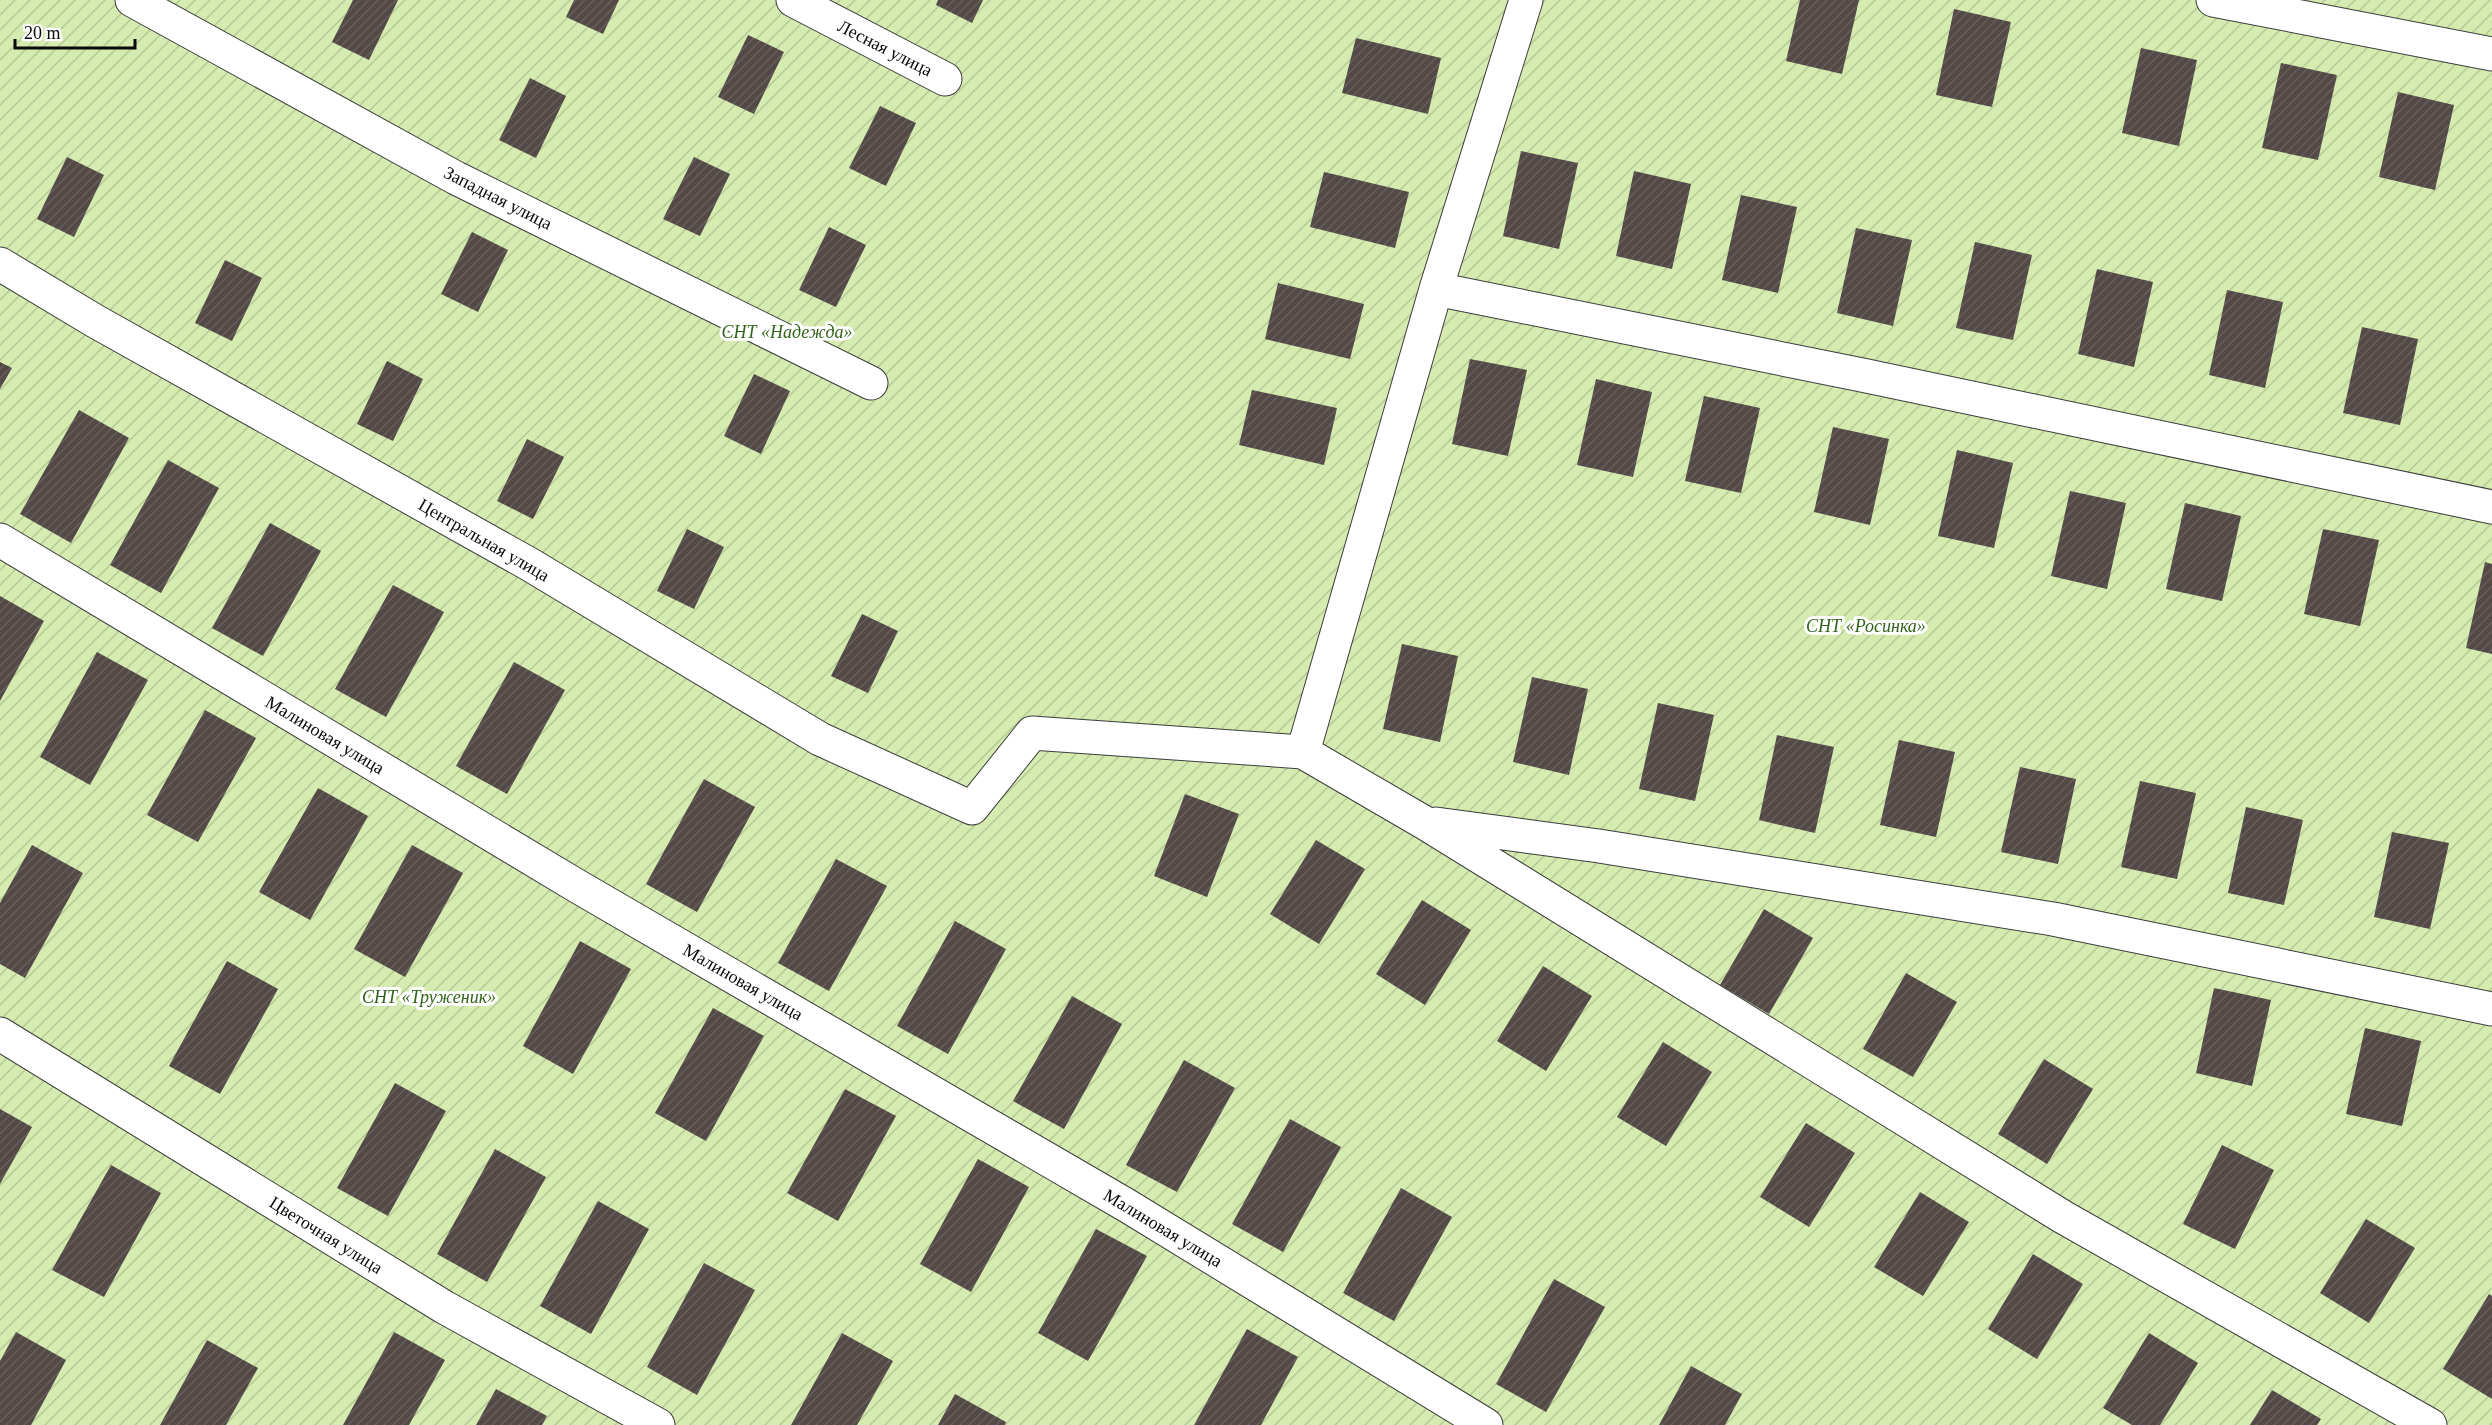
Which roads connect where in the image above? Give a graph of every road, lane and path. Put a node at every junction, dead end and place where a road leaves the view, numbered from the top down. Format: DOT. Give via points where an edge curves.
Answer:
graph roads {
  1 [pos="132,0"];
  2 [pos="793,0"];
  3 [pos="1526,0"];
  4 [pos="2213,0"];
  5 [pos="2492,54"];
  6 [pos="945,79"];
  7 [pos="0,264"];
  8 [pos="1436,289"];
  9 [pos="871,383"];
  10 [pos="2492,507"];
  11 [pos="0,540"];
  12 [pos="1303,752"];
  13 [pos="1425,823"];
  14 [pos="2492,1009"];
  15 [pos="0,1034"];
  16 [pos="657,1425"];
  17 [pos="1486,1425"];
  18 [pos="2430,1425"];
  1 -- 9 [label="street, Западная улица" via="456,178"];
  2 -- 6 [label="street, Лесная улица"];
  3 -- 8 [label="street"];
  4 -- 5 [label="street"];
  7 -- 12 [label="street, Центральная улица" via="529,564 820,739 972,808 1032,733"];
  8 -- 10 [label="street"];
  8 -- 12 [label="street"];
  11 -- 17 [label="street, Малиновая улица" via="567,880 1126,1205"];
  12 -- 13 [label="street"];
  13 -- 14 [label="street" via="1599,846 2053,919"];
  13 -- 18 [label="street" via="2063,1217"];
  15 -- 16 [label="street, Цветочная улица" via="444,1307"];
}
